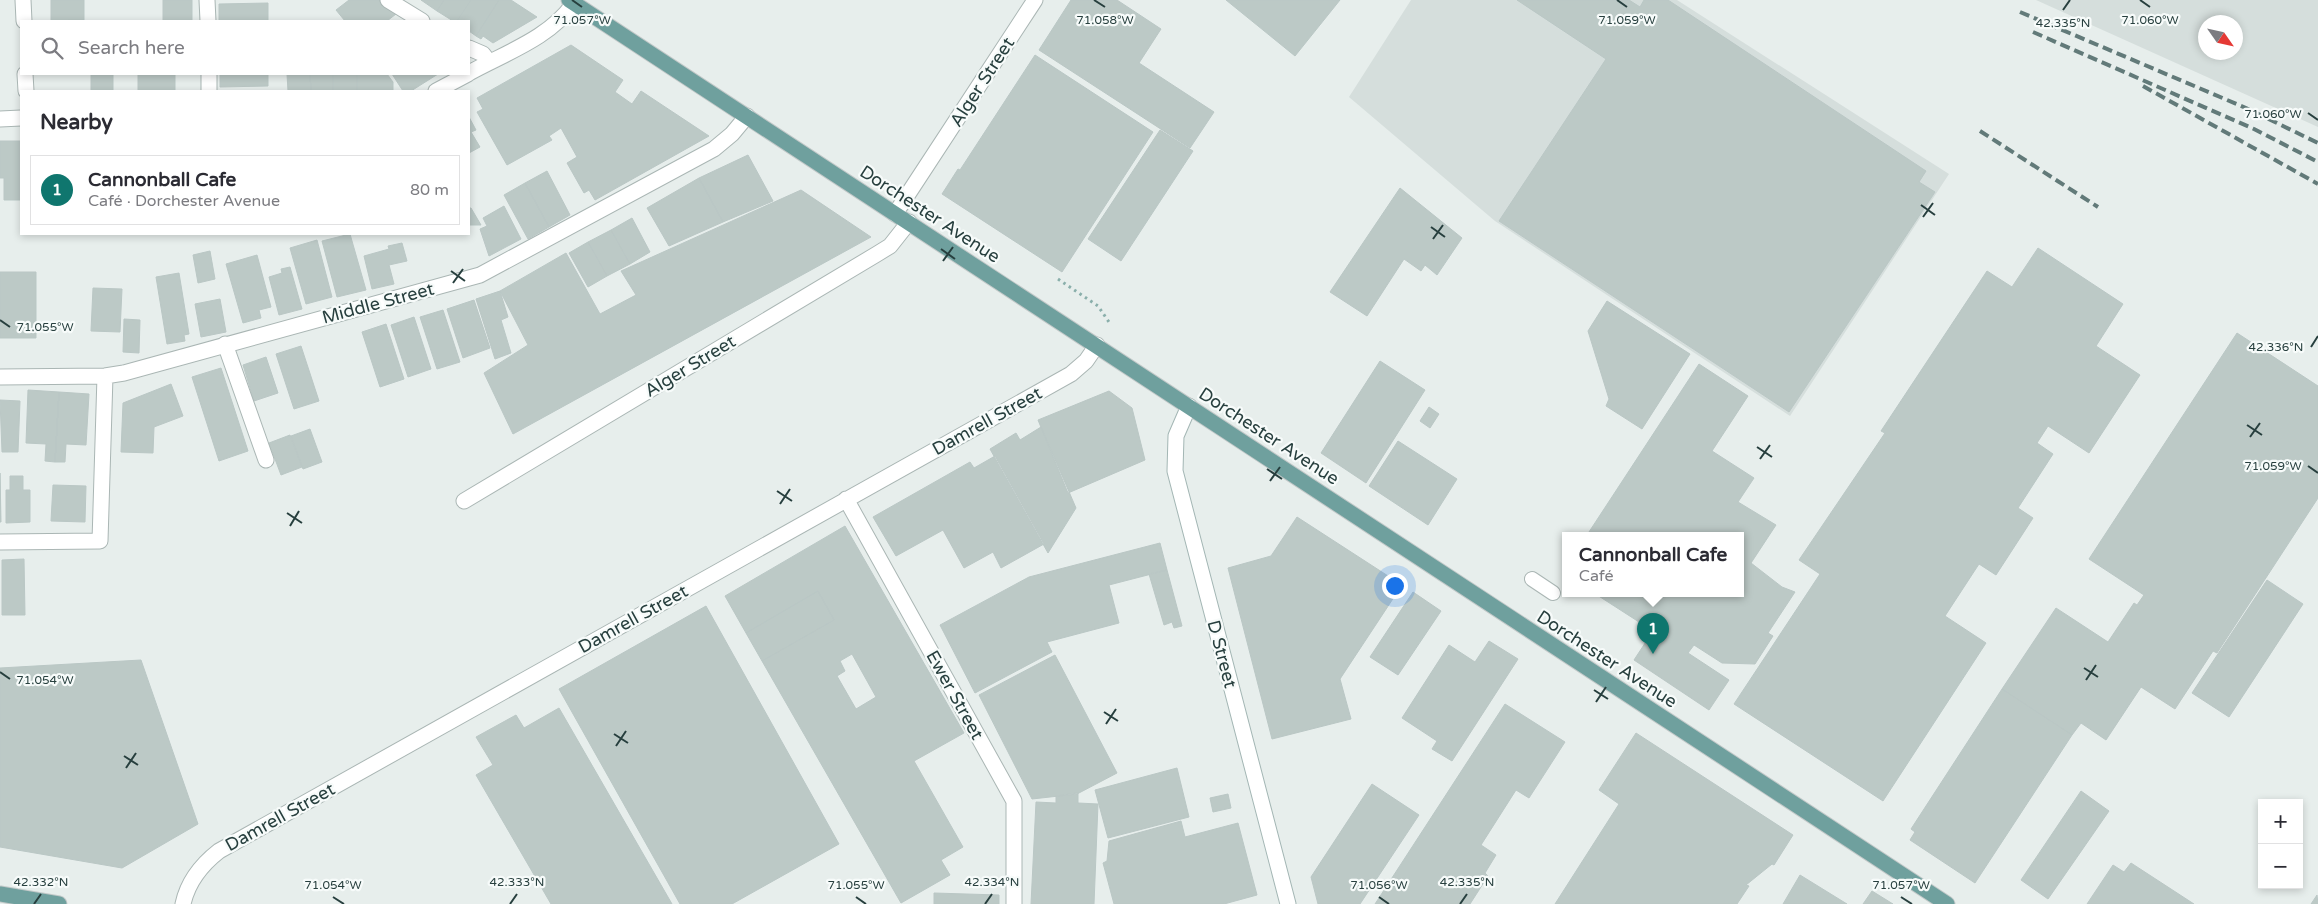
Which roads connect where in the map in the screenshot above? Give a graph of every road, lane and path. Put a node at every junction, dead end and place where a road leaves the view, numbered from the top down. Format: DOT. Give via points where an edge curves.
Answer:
graph roads {
  1 [pos="23,0"];
  2 [pos="207,0"];
  3 [pos="388,0"];
  4 [pos="1035,0"];
  5 [pos="572,1"];
  6 [pos="24,20"];
  7 [pos="208,20"];
  8 [pos="420,20"];
  9 [pos="470,48"];
  10 [pos="489,62"];
  11 [pos="470,73"];
  12 [pos="25,75"];
  13 [pos="209,75"];
  14 [pos="466,75"];
  15 [pos="26,90"];
  16 [pos="209,90"];
  17 [pos="438,90"];
  18 [pos="746,116"];
  19 [pos="20,118"];
  20 [pos="0,119"];
  21 [pos="896,214"];
  22 [pos="909,222"];
  23 [pos="1058,279"];
  24 [pos="1111,325"];
  25 [pos="225,344"];
  26 [pos="1097,345"];
  27 [pos="104,376"];
  28 [pos="0,377"];
  29 [pos="1189,406"];
  30 [pos="266,460"];
  31 [pos="846,499"];
  32 [pos="464,501"];
  33 [pos="0,542"];
  34 [pos="1532,579"];
  35 [pos="1553,593"];
  36 [pos="0,894"];
  37 [pos="59,904"];
  38 [pos="184,904"];
  39 [pos="1014,904"];
  40 [pos="1288,904"];
  41 [pos="1947,904"];
  1 -- 6 [label="street"];
  2 -- 7 [label="street"];
  3 -- 8 [label="street"];
  4 -- 21 [label="street, Alger Street"];
  5 -- 10 [label="street" via="553,27"];
  5 -- 18 [label="main road, Dorchester Avenue"];
  9 -- 10 [label="street" via="483,54"];
  10 -- 11 [label="street"];
  12 -- 15 [label="street"];
  13 -- 16 [label="street"];
  14 -- 17 [label="street"];
  18 -- 21 [label="main road, Dorchester Avenue"];
  18 -- 25 [label="street, Middle Street" via="714,149 480,274"];
  19 -- 20 [label="street"];
  21 -- 22 [label="main road, Dorchester Avenue"];
  22 -- 26 [label="main road, Dorchester Avenue"];
  22 -- 32 [label="street, Alger Street" via="890,246"];
  23 -- 24 [label="path" via="1098,306"];
  25 -- 27 [label="street, Middle Street"];
  25 -- 30 [label="street"];
  26 -- 29 [label="main road, Dorchester Avenue"];
  26 -- 31 [label="street, Damrell Street" via="1070,374"];
  27 -- 28 [label="street, Middle Street"];
  27 -- 33 [label="street" via="100,541"];
  29 -- 40 [label="street, D Street" via="1176,436 1174,471"];
  29 -- 41 [label="main road, Dorchester Avenue"];
  31 -- 38 [label="street, Damrell Street" via="219,851 203,864 186,891"];
  31 -- 39 [label="street, Ewer Street" via="1014,801"];
  34 -- 35 [label="lane"];
  36 -- 37 [label="main road"];
}
